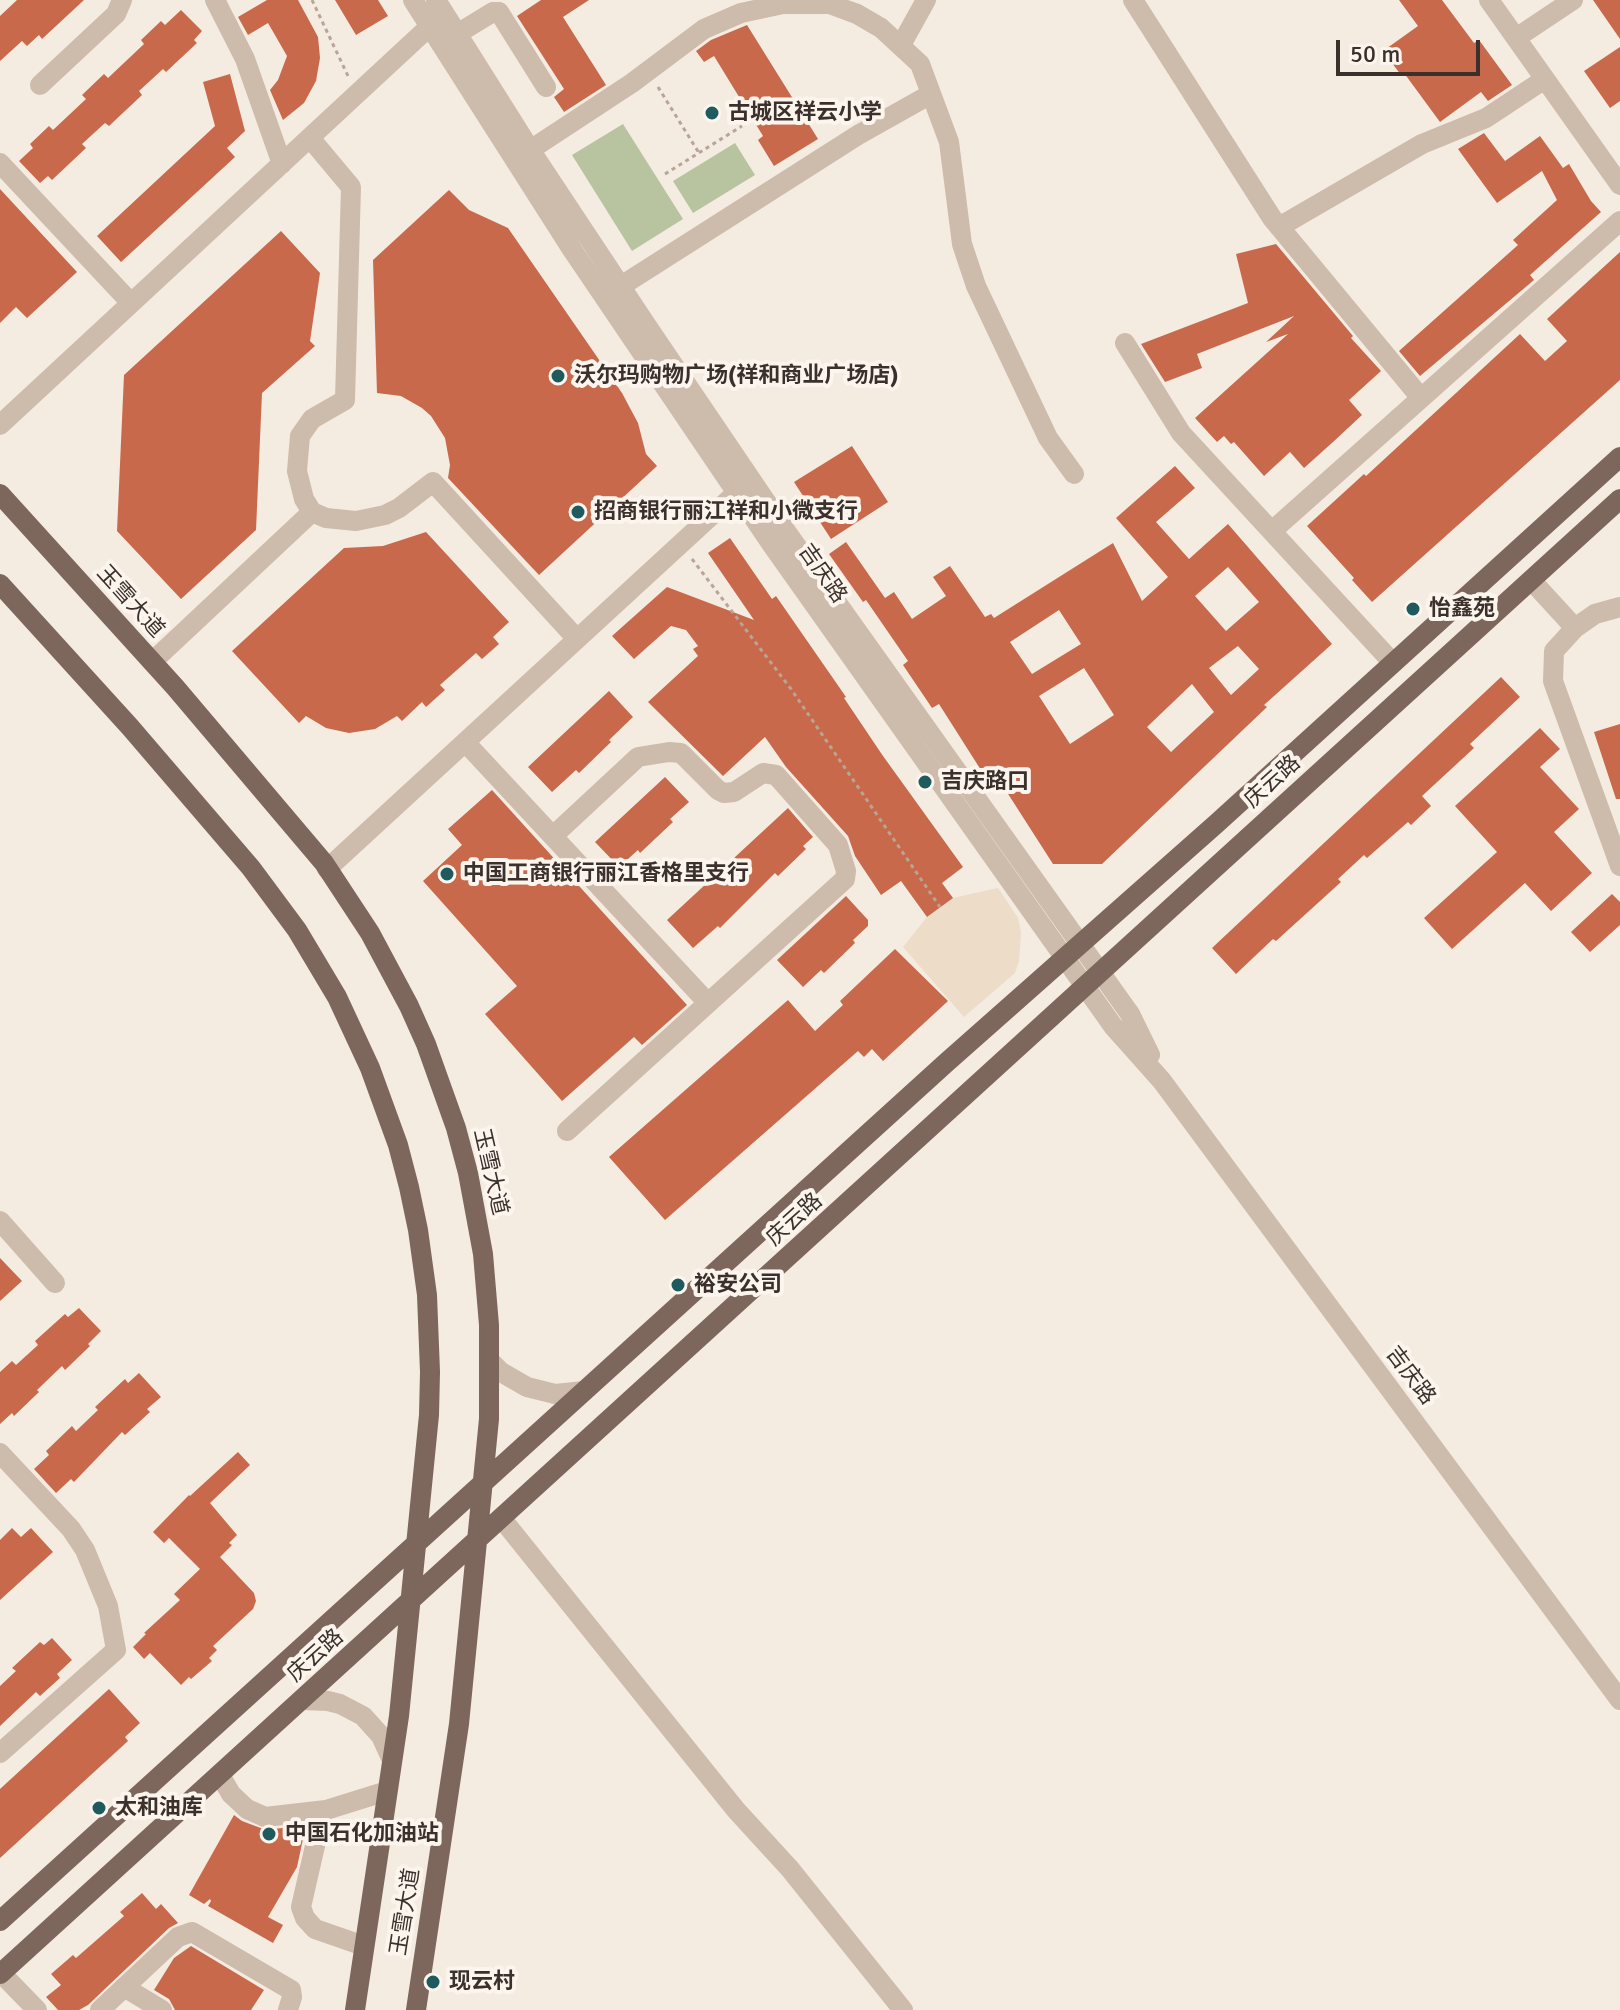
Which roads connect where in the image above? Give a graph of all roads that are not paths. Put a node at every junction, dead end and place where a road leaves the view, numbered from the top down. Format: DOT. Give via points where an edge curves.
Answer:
graph roads {
  1 [pos="122,0"];
  2 [pos="215,0"];
  3 [pos="413,0"];
  4 [pos="436,0"];
  5 [pos="926,0"];
  6 [pos="1133,0"];
  7 [pos="1489,0"];
  8 [pos="1573,0"];
  9 [pos="429,27"];
  10 [pos="457,34"];
  11 [pos="1516,38"];
  12 [pos="901,45"];
  13 [pos="1545,79"];
  14 [pos="40,85"];
  15 [pos="546,87"];
  16 [pos="931,94"];
  17 [pos="310,138"];
  18 [pos="530,150"];
  19 [pos="0,163"];
  20 [pos="282,164"];
  21 [pos="1620,185"];
  22 [pos="1620,221"];
  23 [pos="1279,227"];
  24 [pos="621,286"];
  25 [pos="131,303"];
  26 [pos="1125,343"];
  27 [pos="1421,398"];
  28 [pos="0,425"];
  29 [pos="1620,457"];
  30 [pos="1074,474"];
  31 [pos="736,493"];
  32 [pos="0,494"];
  33 [pos="1620,499"];
  34 [pos="312,512"];
  35 [pos="1272,531"];
  36 [pos="1531,580"];
  37 [pos="0,584"];
  38 [pos="1620,607"];
  39 [pos="1575,628"];
  40 [pos="577,639"];
  41 [pos="152,662"];
  42 [pos="1393,663"];
  43 [pos="465,742"];
  44 [pos="553,836"];
  45 [pos="1620,866"];
  46 [pos="327,869"];
  47 [pos="1072,951"];
  48 [pos="1093,980"];
  49 [pos="708,1003"];
  50 [pos="567,1131"];
  51 [pos="0,1221"];
  52 [pos="55,1283"];
  53 [pos="490,1361"];
  54 [pos="584,1391"];
  55 [pos="0,1453"];
  56 [pos="483,1484"];
  57 [pos="502,1519"];
  58 [pos="478,1541"];
  59 [pos="417,1543"];
  60 [pos="411,1601"];
  61 [pos="302,1700"];
  62 [pos="1620,1700"];
  63 [pos="0,1753"];
  64 [pos="392,1760"];
  65 [pos="220,1775"];
  66 [pos="387,1791"];
  67 [pos="323,1811"];
  68 [pos="0,1921"];
  69 [pos="364,1946"];
  70 [pos="1,1973"];
  71 [pos="124,1987"];
  72 [pos="37,2010"];
  73 [pos="100,2010"];
  74 [pos="162,2010"];
  75 [pos="288,2010"];
  76 [pos="355,2010"];
  77 [pos="416,2010"];
  78 [pos="903,2010"];
  1 -- 14 [label="street" via="116,14"];
  2 -- 20 [label="street" via="245,59"];
  3 -- 9 [label="street, 吉庆路"];
  4 -- 10 [label="street, 吉庆路"];
  5 -- 12 [label="street"];
  6 -- 23 [label="street"];
  7 -- 11 [label="street"];
  8 -- 11 [label="street"];
  9 -- 17 [label="street"];
  9 -- 31 [label="street, 吉庆路"];
  10 -- 15 [label="street" via="499,12"];
  10 -- 18 [label="street, 吉庆路"];
  11 -- 13 [label="street"];
  12 -- 16 [label="street" via="920,64"];
  12 -- 18 [label="street" via="843,8 806,3 761,8 704,29"];
  13 -- 21 [label="street"];
  13 -- 23 [label="street" via="1486,118 1422,144"];
  16 -- 24 [label="street"];
  16 -- 30 [label="street" via="949,142 958,224 972,276 1048,438"];
  17 -- 20 [label="street"];
  17 -- 34 [label="street" via="351,187 345,400 312,419 298,448 299,486"];
  18 -- 24 [label="street, 吉庆路"];
  19 -- 25 [label="street"];
  20 -- 25 [label="street"];
  22 -- 27 [label="street"];
  23 -- 27 [label="street"];
  24 -- 47 [label="street, 吉庆路"];
  25 -- 28 [label="street"];
  26 -- 35 [label="street" via="1181,433"];
  27 -- 35 [label="street"];
  29 -- 42 [label="main road, 庆云路"];
  31 -- 40 [label="street"];
  31 -- 47 [label="street, 吉庆路"];
  32 -- 41 [label="main road, 玉雪大道"];
  33 -- 36 [label="main road, 庆云路"];
  34 -- 40 [label="street" via="341,520 371,519 399,508 433,482"];
  34 -- 41 [label="street"];
  35 -- 42 [label="street"];
  36 -- 39 [label="street"];
  36 -- 48 [label="main road, 庆云路"];
  37 -- 59 [label="main road, 玉雪大道" via="267,888 318,963 370,1068 409,1187 426,1284 429,1401"];
  38 -- 39 [label="street" via="1595,614"];
  39 -- 45 [label="street" via="1554,651 1553,681"];
  40 -- 43 [label="street"];
  41 -- 46 [label="main road, 玉雪大道"];
  42 -- 47 [label="main road, 庆云路"];
  43 -- 44 [label="street"];
  43 -- 46 [label="street"];
  44 -- 49 [label="street"];
  44 -- 49 [label="street" via="638,757 648,754 681,753 724,793 763,773 776,775 838,845 845,879"];
  46 -- 53 [label="main road, 玉雪大道" via="370,933 409,1006 456,1128 483,1254"];
  47 -- 48 [label="street, 吉庆路"];
  47 -- 54 [label="main road, 庆云路"];
  48 -- 57 [label="main road, 庆云路"];
  48 -- 62 [label="street, 吉庆路" via="1113,1026 1162,1081"];
  49 -- 50 [label="street"];
  51 -- 52 [label="street"];
  53 -- 54 [label="street" via="527,1387 555,1394"];
  53 -- 56 [label="main road, 玉雪大道"];
  54 -- 56 [label="main road, 庆云路"];
  55 -- 63 [label="street" via="85,1550 108,1606 116,1650"];
  56 -- 58 [label="main road, 玉雪大道"];
  56 -- 59 [label="main road, 庆云路"];
  57 -- 58 [label="main road, 庆云路"];
  57 -- 78 [label="street"];
  58 -- 60 [label="main road, 庆云路"];
  58 -- 77 [label="main road, 玉雪大道" via="459,1724"];
  59 -- 60 [label="main road, 玉雪大道"];
  59 -- 68 [label="main road, 庆云路"];
  60 -- 61 [label="main road, 庆云路"];
  60 -- 64 [label="main road, 玉雪大道"];
  61 -- 64 [label="street" via="340,1704 363,1716 381,1736"];
  61 -- 65 [label="main road, 庆云路"];
  64 -- 66 [label="main road, 玉雪大道"];
  65 -- 67 [label="street" via="247,1809 265,1817"];
  65 -- 70 [label="main road, 庆云路"];
  66 -- 67 [label="street"];
  66 -- 69 [label="main road, 玉雪大道"];
  67 -- 69 [label="street" via="301,1907 315,1929"];
  69 -- 76 [label="main road, 玉雪大道"];
  70 -- 72 [label="street"];
  71 -- 73 [label="street"];
  71 -- 74 [label="street"];
  71 -- 75 [label="street" via="178,1937 192,1932 291,1990"];
}
